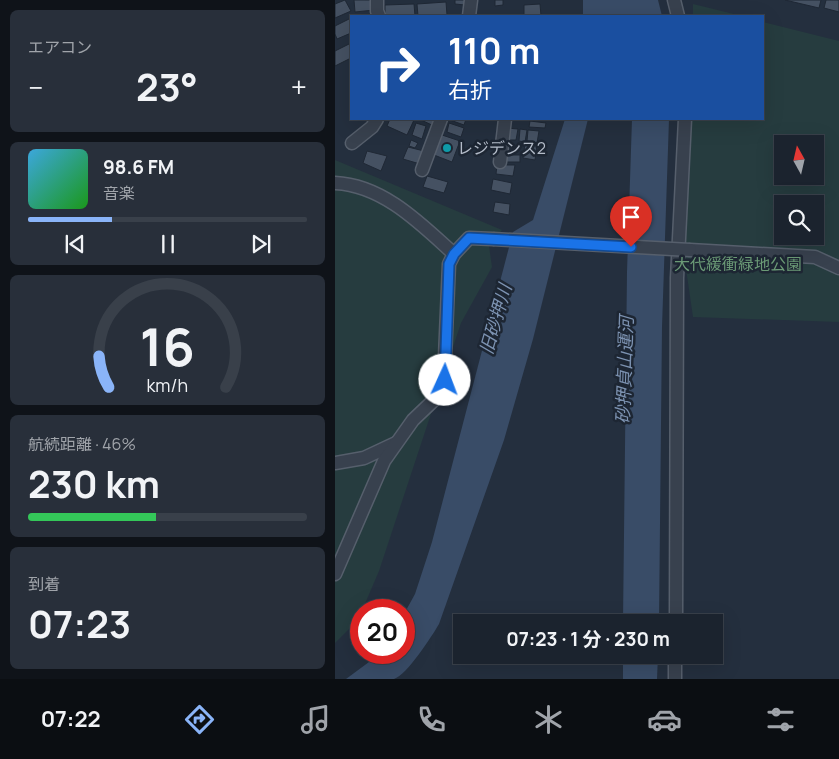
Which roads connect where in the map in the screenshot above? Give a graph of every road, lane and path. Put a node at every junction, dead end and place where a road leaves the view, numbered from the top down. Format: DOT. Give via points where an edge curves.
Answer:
graph roads {
  1 [pos="377,0"];
  2 [pos="471,0"];
  3 [pos="674,0"];
  4 [pos="379,15"];
  5 [pos="469,15"];
  6 [pos="678,15"];
  7 [pos="376,120"];
  8 [pos="441,120"];
  9 [pos="505,120"];
  10 [pos="685,120"];
  11 [pos="352,143"];
  12 [pos="500,162"];
  13 [pos="422,170"];
  14 [pos="335,183"];
  15 [pos="454,254"];
  16 [pos="839,268"];
  17 [pos="397,442"];
  18 [pos="335,463"];
  19 [pos="335,574"];
  20 [pos="676,614"];
  21 [pos="675,664"];
  22 [pos="675,679"];
  1 -- 4 [label="street"];
  2 -- 5 [label="street"];
  3 -- 6 [label="street"];
  7 -- 11 [label="street"];
  8 -- 13 [label="street"];
  9 -- 12 [label="street"];
  10 -- 20 [label="street" via="677,278"];
  14 -- 15 [label="street" via="374,192 414,218"];
  15 -- 16 [label="street, bridge" via="469,238 815,257"];
  15 -- 17 [label="street" via="449,264 445,380 434,400 413,420"];
  17 -- 18 [label="street" via="364,458"];
  17 -- 19 [label="street" via="384,461"];
  21 -- 22 [label="street"];
}
